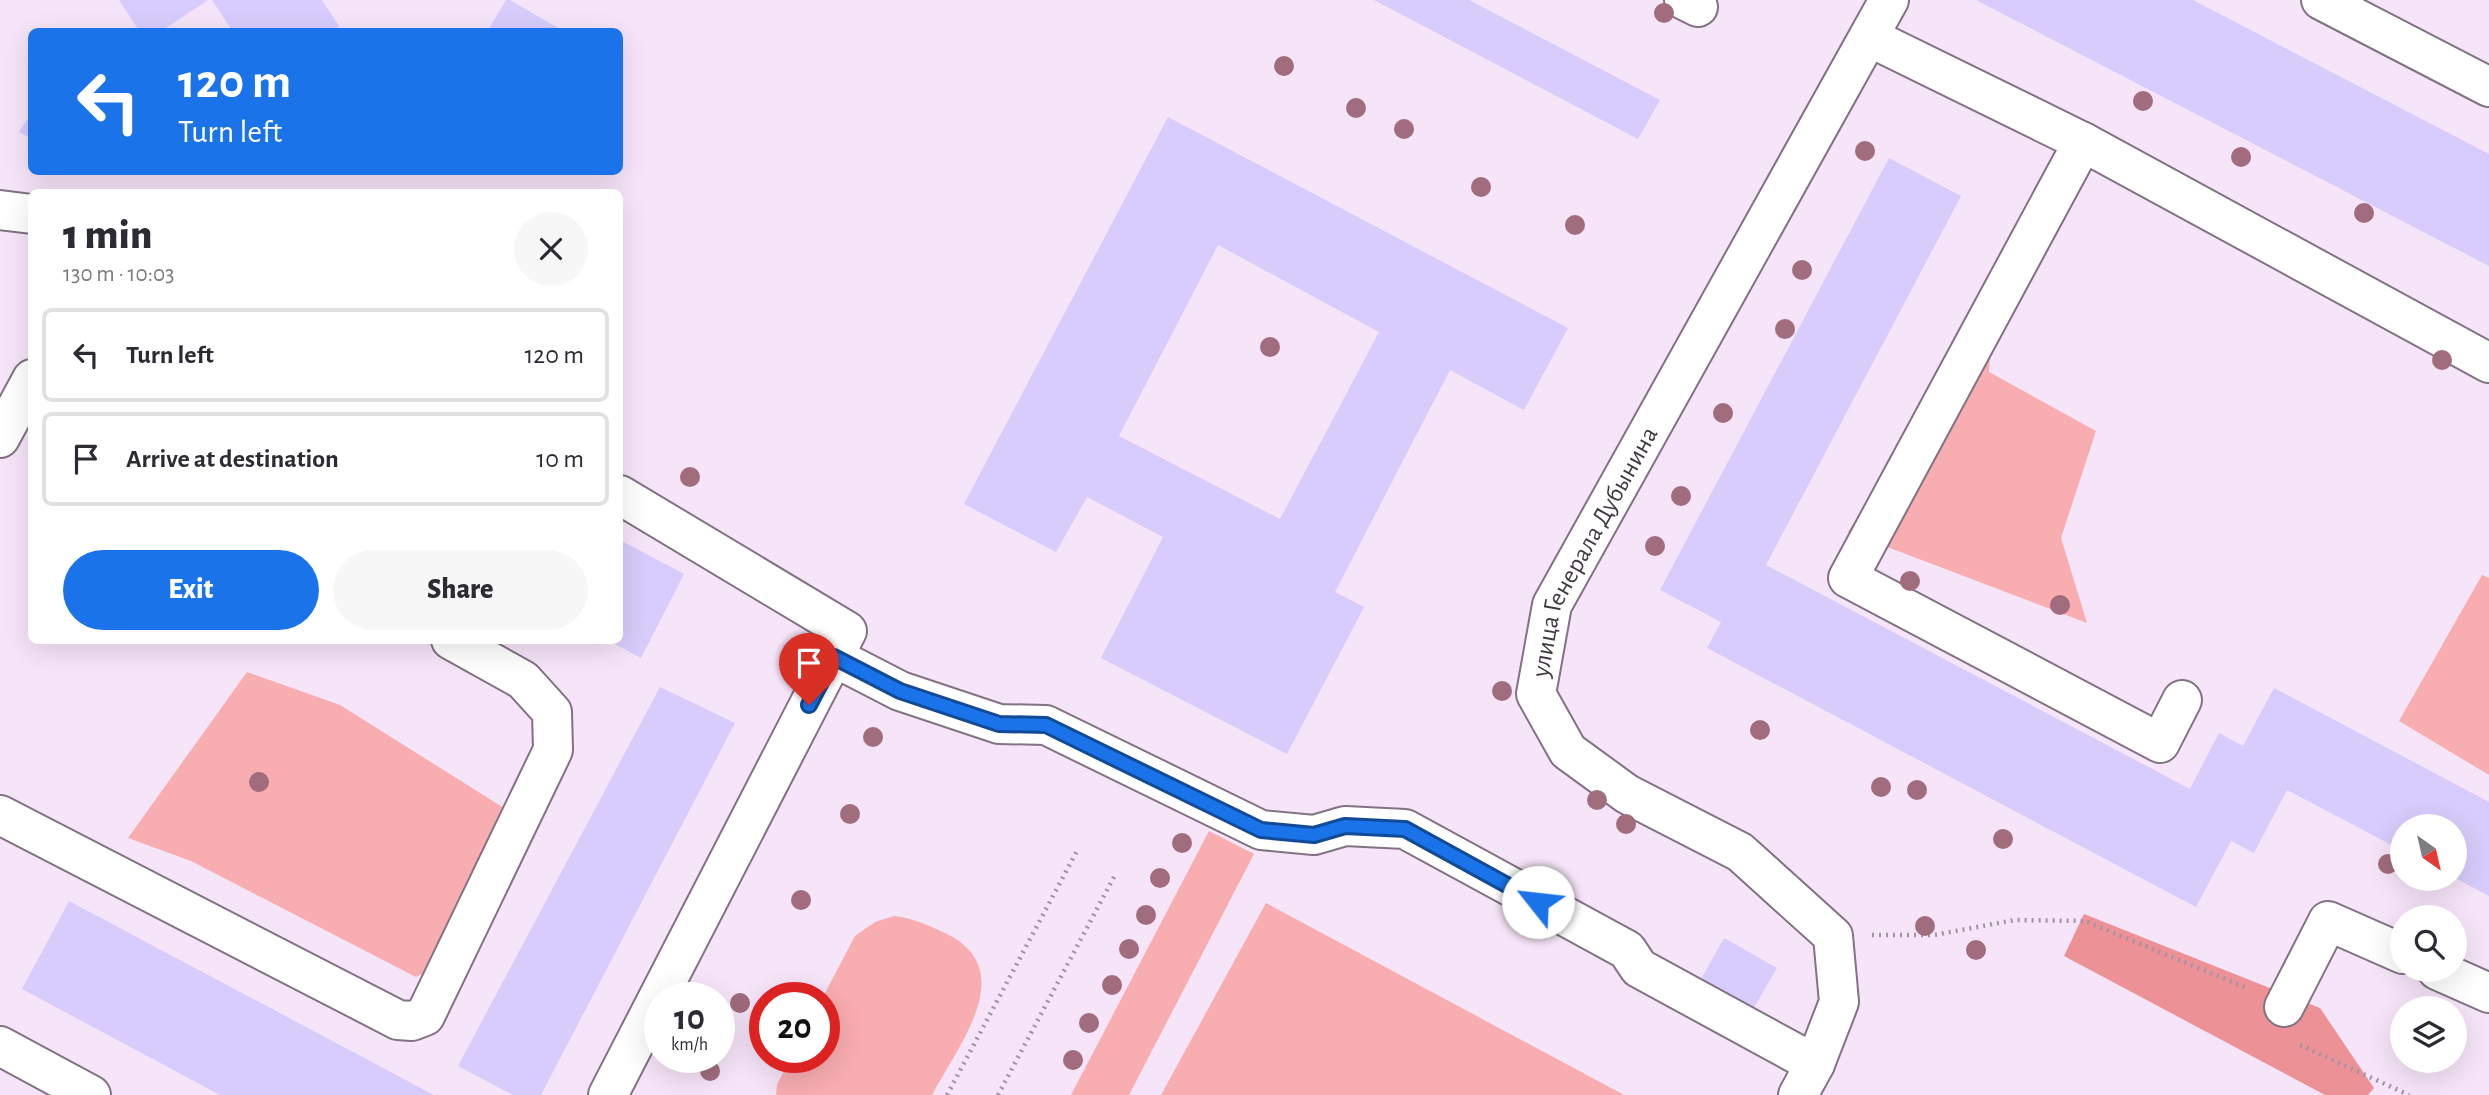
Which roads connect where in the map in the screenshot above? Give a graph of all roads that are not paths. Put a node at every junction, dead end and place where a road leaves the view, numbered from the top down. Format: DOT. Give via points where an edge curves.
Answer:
graph roads {
  1 [pos="1889,0"];
  2 [pos="2321,0"];
  3 [pos="1870,37"];
  4 [pos="2489,87"];
  5 [pos="2082,142"];
  6 [pos="0,210"];
  7 [pos="28,214"];
  8 [pos="2489,363"];
  9 [pos="27,397"];
  10 [pos="0,438"];
  11 [pos="623,497"];
  12 [pos="458,644"];
  13 [pos="834,657"];
  14 [pos="2182,700"];
  15 [pos="0,815"];
  16 [pos="2390,948"];
  17 [pos="2464,982"];
  18 [pos="2489,993"];
  19 [pos="2269,1002"];
  20 [pos="0,1046"];
  21 [pos="1806,1079"];
  22 [pos="91,1095"];
  23 [pos="608,1095"];
  1 -- 3 [label="street, улица Генерала Дубынина"];
  2 -- 4 [label="street"];
  3 -- 5 [label="street"];
  3 -- 21 [label="street, улица Генерала Дубынина" via="1552,605 1536,694 1568,751 1627,794 1741,852 1832,936 1839,1002"];
  5 -- 8 [label="street"];
  5 -- 14 [label="street" via="1848,578 2161,743"];
  6 -- 7 [label="street"];
  9 -- 10 [label="street"];
  11 -- 13 [label="street" via="847,631"];
  12 -- 15 [label="street" via="523,680 552,712 554,750 425,1016 412,1021 398,1020"];
  13 -- 21 [label="street" via="900,691 999,724 1046,725 1261,830 1314,835 1345,826 1405,829 1627,950 1639,968"];
  13 -- 23 [label="street"];
  16 -- 19 [label="street" via="2328,921"];
  17 -- 18 [label="street"];
  20 -- 22 [label="street"];
}
